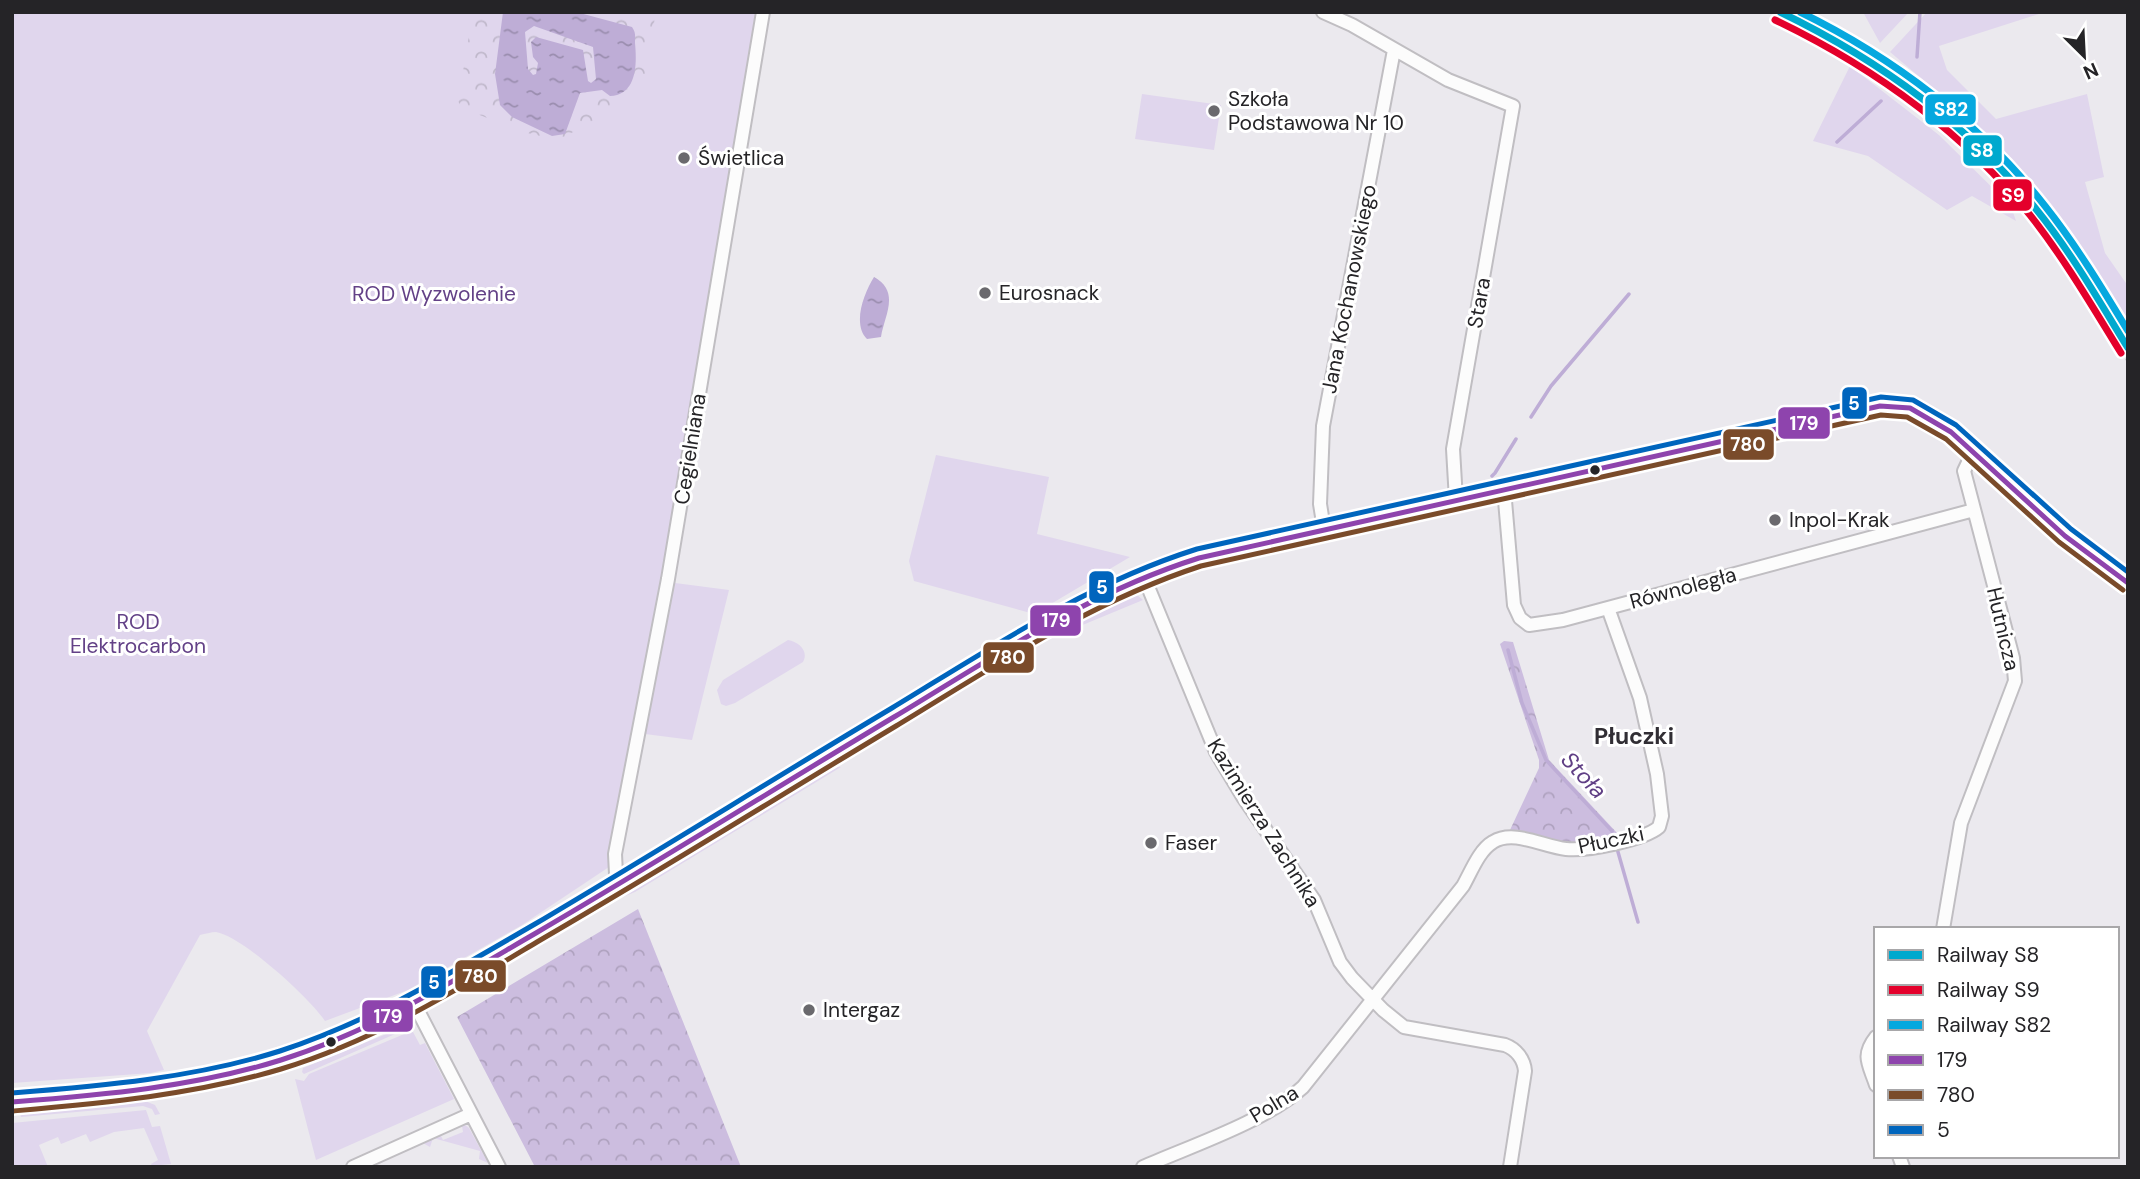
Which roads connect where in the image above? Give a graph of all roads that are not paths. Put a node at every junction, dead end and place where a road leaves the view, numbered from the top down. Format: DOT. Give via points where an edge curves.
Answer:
graph roads {
  1 [pos="763,12"];
  2 [pos="1323,12"];
  3 [pos="1394,50"];
  4 [pos="1973,452"];
  5 [pos="1504,489"];
  6 [pos="1456,500"];
  7 [pos="1973,510"];
  8 [pos="1324,529"];
  9 [pos="1144,577"];
  10 [pos="2128,583"];
  11 [pos="1608,608"];
  12 [pos="620,883"];
  13 [pos="1943,927"];
  14 [pos="1373,999"];
  15 [pos="415,1005"];
  16 [pos="1874,1039"];
  17 [pos="1874,1079"];
  18 [pos="12,1102"];
  19 [pos="471,1114"];
  20 [pos="353,1167"];
  21 [pos="499,1167"];
  22 [pos="1143,1167"];
  23 [pos="1510,1167"];
  1 -- 12 [label="street, Cegielniana" via="668,579 615,854"];
  2 -- 3 [label="street"];
  3 -- 6 [label="street, Stara" via="1448,80 1513,106 1453,449"];
  3 -- 8 [label="street, Jana Kochanowskiego" via="1323,426 1320,504"];
  4 -- 5 [label="street" via="1920,412 1880,406"];
  4 -- 7 [label="street, Hutnicza" via="1964,471"];
  4 -- 10 [label="street" via="2065,536"];
  5 -- 6 [label="street"];
  5 -- 11 [label="street, Równoległa" via="1514,605 1523,621 1541,625"];
  6 -- 8 [label="street"];
  7 -- 11 [label="street, Równoległa"];
  7 -- 13 [label="street, Hutnicza" via="2013,658 2015,681 1967,803"];
  8 -- 9 [label="street" via="1199,558"];
  9 -- 12 [label="street" via="1009,646"];
  9 -- 14 [label="street, Kazimierza Zachnika" via="1216,752 1314,900 1340,962"];
  11 -- 14 [label="street, Płuczki" via="1640,698 1657,774 1659,827 1576,850 1508,837 1493,842"];
  12 -- 15 [label="street"];
  14 -- 22 [label="street, Polna" via="1313,1076 1287,1101"];
  14 -- 23 [label="street, Kazimierza Zachnika" via="1404,1027 1505,1045 1520,1057 1525,1071"];
  15 -- 18 [label="street" via="320,1047 218,1076 126,1092"];
  15 -- 19 [label="street"];
  16 -- 17 [label="street" via="1867,1048 1867,1058"];
  19 -- 20 [label="street"];
  19 -- 21 [label="street"];
}
